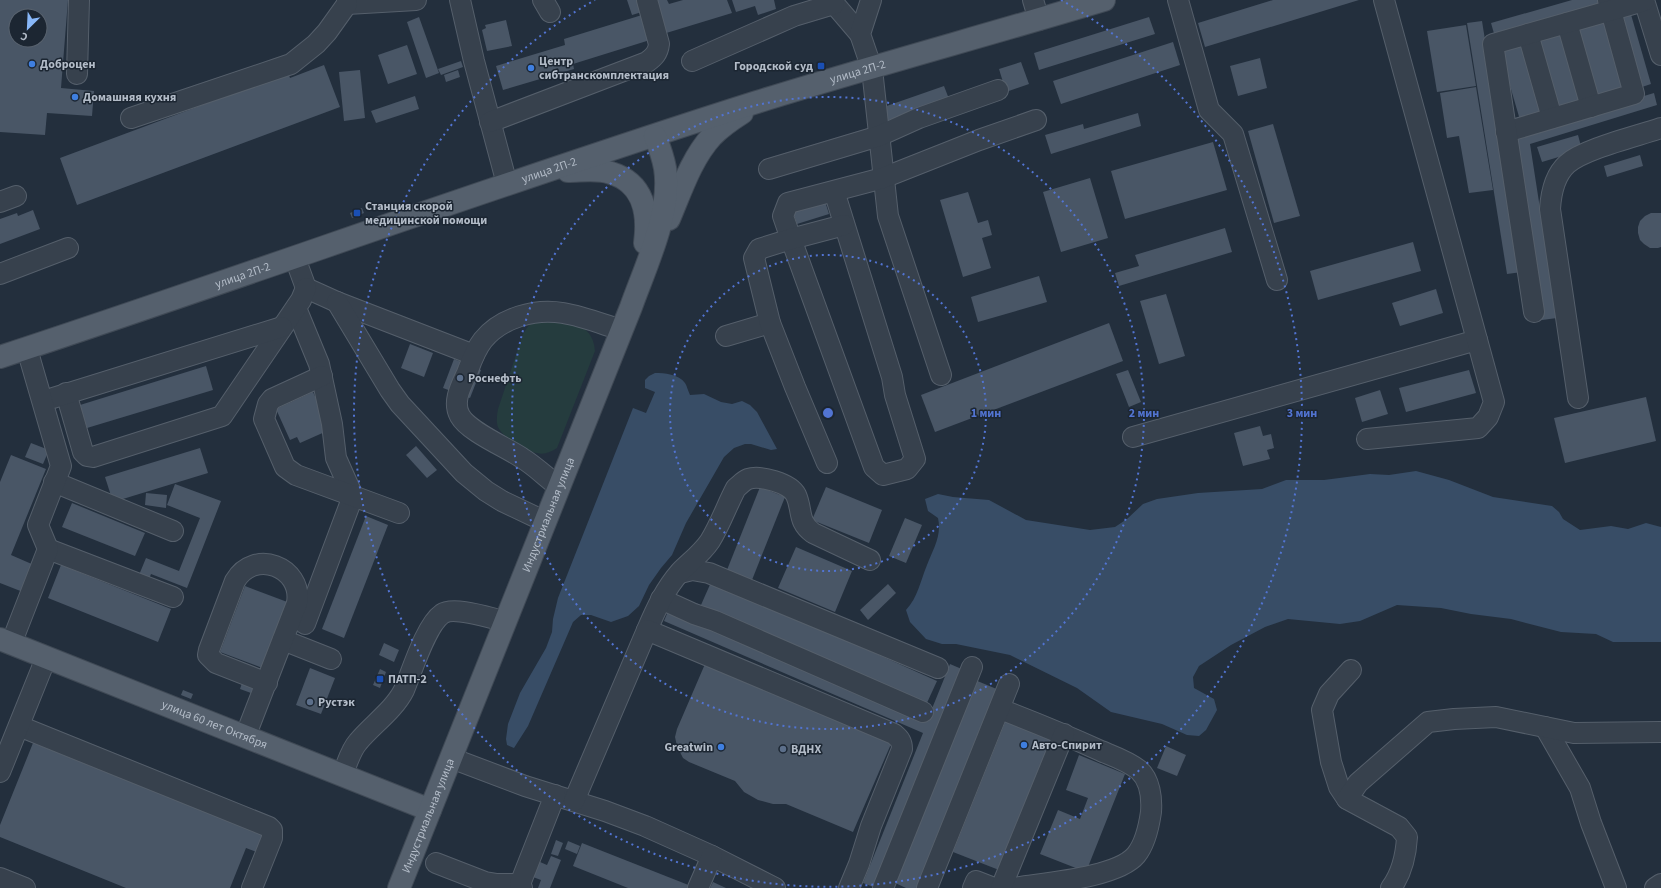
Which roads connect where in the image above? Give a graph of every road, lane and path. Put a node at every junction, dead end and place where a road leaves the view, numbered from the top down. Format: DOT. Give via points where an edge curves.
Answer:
graph roads {
  1 [pos="79,0"];
  2 [pos="416,0"];
  3 [pos="460,0"];
  4 [pos="647,0"];
  5 [pos="871,0"];
  6 [pos="1104,0"];
  7 [pos="1178,0"];
  8 [pos="1384,0"];
  9 [pos="1644,0"];
  10 [pos="347,2"];
  11 [pos="832,2"];
  12 [pos="1609,5"];
  13 [pos="1036,10"];
  14 [pos="1567,23"];
  15 [pos="860,34"];
  16 [pos="1528,34"];
  17 [pos="1661,55"];
  18 [pos="692,61"];
  19 [pos="872,69"];
  20 [pos="77,74"];
  21 [pos="998,90"];
  22 [pos="758,102"];
  23 [pos="1591,107"];
  24 [pos="131,118"];
  25 [pos="1552,118"];
  26 [pos="1036,120"];
  27 [pos="490,122"];
  28 [pos="1661,128"];
  29 [pos="1506,132"];
  30 [pos="655,136"];
  31 [pos="879,136"];
  32 [pos="769,170"];
  33 [pos="542,173"];
  34 [pos="884,178"];
  35 [pos="507,184"];
  36 [pos="834,191"];
  37 [pos="844,225"];
  38 [pos="791,238"];
  39 [pos="68,248"];
  40 [pos="295,258"];
  41 [pos="0,274"];
  42 [pos="1277,280"];
  43 [pos="306,288"];
  44 [pos="337,302"];
  45 [pos="631,306"];
  46 [pos="296,308"];
  47 [pos="1534,312"];
  48 [pos="770,323"];
  49 [pos="282,327"];
  50 [pos="621,330"];
  51 [pos="726,336"];
  52 [pos="1477,340"];
  53 [pos="15,352"];
  54 [pos="474,354"];
  55 [pos="0,367"];
  56 [pos="941,375"];
  57 [pos="322,376"];
  58 [pos="66,393"];
  59 [pos="1578,398"];
  60 [pos="42,401"];
  61 [pos="79,437"];
  62 [pos="1132,438"];
  63 [pos="1367,439"];
  64 [pos="55,445"];
  65 [pos="827,463"];
  66 [pos="61,479"];
  67 [pos="558,486"];
  68 [pos="353,496"];
  69 [pos="399,513"];
  70 [pos="544,521"];
  71 [pos="174,531"];
  72 [pos="48,549"];
  73 [pos="870,560"];
  74 [pos="680,573"];
  75 [pos="173,597"];
  76 [pos="661,599"];
  77 [pos="504,621"];
  78 [pos="305,624"];
  79 [pos="647,630"];
  80 [pos="283,640"];
  81 [pos="6,642"];
  82 [pos="46,658"];
  83 [pos="331,659"];
  84 [pos="972,667"];
  85 [pos="938,668"];
  86 [pos="1351,670"];
  87 [pos="267,683"];
  88 [pos="1009,684"];
  89 [pos="1000,709"];
  90 [pos="923,712"];
  91 [pos="19,726"];
  92 [pos="1545,727"];
  93 [pos="1661,732"];
  94 [pos="1064,734"];
  95 [pos="245,737"];
  96 [pos="451,758"];
  97 [pos="0,772"];
  98 [pos="342,775"];
  99 [pos="555,795"];
  100 [pos="1347,799"];
  101 [pos="574,801"];
  102 [pos="430,810"];
  103 [pos="712,856"];
  104 [pos="436,863"];
  105 [pos="0,878"];
  106 [pos="1661,884"];
  107 [pos="521,886"];
  108 [pos="25,888"];
  109 [pos="252,888"];
  110 [pos="399,888"];
  111 [pos="698,888"];
  112 [pos="775,888"];
  113 [pos="849,888"];
  114 [pos="883,888"];
  115 [pos="927,888"];
  116 [pos="973,888"];
  117 [pos="994,888"];
  118 [pos="1001,888"];
  119 [pos="1014,888"];
  120 [pos="1391,888"];
  121 [pos="1616,888"];
  122 [pos="1655,888"];
  1 -- 20 [label="street"];
  2 -- 10 [label="street"];
  3 -- 27 [label="street"];
  4 -- 27 [label="street" via="659,44 652,59"];
  5 -- 15 [label="street"];
  6 -- 13 [label="main road, улица 2П-2"];
  7 -- 42 [label="street" via="1209,110 1233,134"];
  8 -- 52 [label="street"];
  9 -- 12 [label="street"];
  9 -- 17 [label="street"];
  10 -- 24 [label="street" via="327,32 291,64"];
  11 -- 15 [label="street"];
  11 -- 18 [label="street"];
  12 -- 14 [label="street"];
  12 -- 23 [label="street" via="1634,94"];
  13 -- 19 [label="main road, улица 2П-2"];
  14 -- 16 [label="street"];
  14 -- 23 [label="street"];
  15 -- 19 [label="street"];
  16 -- 25 [label="street"];
  16 -- 29 [label="street" via="1493,44"];
  19 -- 22 [label="main road, улица 2П-2"];
  19 -- 31 [label="street"];
  21 -- 31 [label="street" via="919,118"];
  22 -- 30 [label="main road, улица 2П-2"];
  22 -- 45 [label="main road" via="724,126 702,148"];
  23 -- 25 [label="street"];
  25 -- 29 [label="street"];
  26 -- 34 [label="street"];
  27 -- 35 [label="street"];
  28 -- 59 [label="street" via="1585,153 1567,164 1551,194 1550,209"];
  29 -- 47 [label="street"];
  30 -- 33 [label="main road, улица 2П-2"];
  30 -- 45 [label="main road, Индустриальная улица" via="665,169 665,201 655,240"];
  31 -- 32 [label="street"];
  31 -- 34 [label="street"];
  33 -- 35 [label="main road, улица 2П-2"];
  33 -- 45 [label="main road" via="593,170 611,173 626,180 635,188 643,200 647,230"];
  34 -- 36 [label="street"];
  34 -- 56 [label="street" via="888,216"];
  35 -- 40 [label="main road, улица 2П-2"];
  36 -- 37 [label="street"];
  36 -- 38 [label="street" via="788,203 783,216"];
  37 -- 38 [label="street"];
  37 -- 38 [label="street" via="915,458 907,469 883,475 874,467"];
  38 -- 48 [label="street" via="759,249 754,258"];
  39 -- 41 [label="street"];
  40 -- 43 [label="street"];
  40 -- 53 [label="main road, улица 2П-2"];
  43 -- 44 [label="street"];
  43 -- 46 [label="street"];
  44 -- 54 [label="street"];
  44 -- 70 [label="street" via="400,404 464,473 502,501"];
  45 -- 50 [label="main road, Индустриальная улица"];
  46 -- 49 [label="street"];
  46 -- 57 [label="street"];
  48 -- 51 [label="street"];
  48 -- 65 [label="street"];
  49 -- 58 [label="street"];
  49 -- 61 [label="street" via="222,416 93,457 83,452"];
  50 -- 54 [label="street" via="562,313 540,312 497,327 483,340"];
  50 -- 67 [label="main road, Индустриальная улица"];
  52 -- 62 [label="street"];
  52 -- 63 [label="street" via="1494,402 1488,417 1478,428"];
  53 -- 55 [label="street"];
  53 -- 60 [label="street"];
  54 -- 67 [label="street" via="457,398 460,417 470,427 524,459"];
  57 -- 68 [label="street" via="336,458"];
  57 -- 68 [label="street" via="272,398 264,419 285,467 296,475"];
  58 -- 60 [label="street"];
  58 -- 61 [label="street"];
  60 -- 64 [label="street"];
  61 -- 64 [label="street"];
  64 -- 66 [label="street"];
  66 -- 71 [label="street"];
  66 -- 72 [label="street" via="38,525"];
  67 -- 70 [label="main road, Индустриальная улица"];
  68 -- 69 [label="street"];
  68 -- 78 [label="street"];
  70 -- 77 [label="main road, Индустриальная улица"];
  72 -- 75 [label="street"];
  72 -- 81 [label="street"];
  73 -- 74 [label="street" via="813,533 806,527 796,495 791,489 756,477 742,482 736,488 710,540"];
  74 -- 76 [label="street"];
  74 -- 85 [label="street" via="692,570 709,573"];
  76 -- 79 [label="street"];
  76 -- 90 [label="street"];
  77 -- 96 [label="main road, Индустриальная улица"];
  77 -- 98 [label="street" via="452,610 442,613 429,631 403,691 357,743"];
  79 -- 101 [label="street"];
  79 -- 113 [label="street" via="894,734 900,739 902,749"];
  80 -- 83 [label="street"];
  80 -- 87 [label="street"];
  80 -- 87 [label="street" via="297,603 297,585 283,569 262,563 252,565 239,574 235,581 208,655 216,663"];
  81 -- 82 [label="main road, улица 60 лет Октября"];
  82 -- 91 [label="street"];
  82 -- 95 [label="main road, улица 60 лет Октября"];
  84 -- 114 [label="street"];
  86 -- 100 [label="street" via="1329,694 1322,710 1331,762 1339,787"];
  87 -- 95 [label="street"];
  88 -- 89 [label="street"];
  89 -- 94 [label="street"];
  89 -- 115 [label="street"];
  91 -- 97 [label="street"];
  91 -- 109 [label="street" via="269,827 272,830 272,838"];
  92 -- 93 [label="street" via="1574,733"];
  92 -- 100 [label="street" via="1496,717 1428,722 1358,783"];
  92 -- 121 [label="street" via="1580,788"];
  94 -- 118 [label="street"];
  94 -- 119 [label="street" via="1139,770 1147,780 1150,793 1151,811 1148,825 1136,856 1118,867 1089,877"];
  95 -- 98 [label="main road, улица 60 лет Октября"];
  96 -- 99 [label="street"];
  96 -- 102 [label="main road, Индустриальная улица"];
  98 -- 102 [label="main road, улица 60 лет Октября"];
  99 -- 101 [label="street"];
  99 -- 107 [label="street"];
  100 -- 120 [label="street" via="1399,827 1407,836 1406,852 1399,876"];
  101 -- 103 [label="street" via="645,826"];
  102 -- 110 [label="main road, Индустриальная улица"];
  103 -- 111 [label="street"];
  103 -- 112 [label="street"];
  104 -- 107 [label="street" via="485,882"];
  105 -- 108 [label="street"];
  106 -- 122 [label="street"];
  116 -- 117 [label="street" via="976,881"];
}
